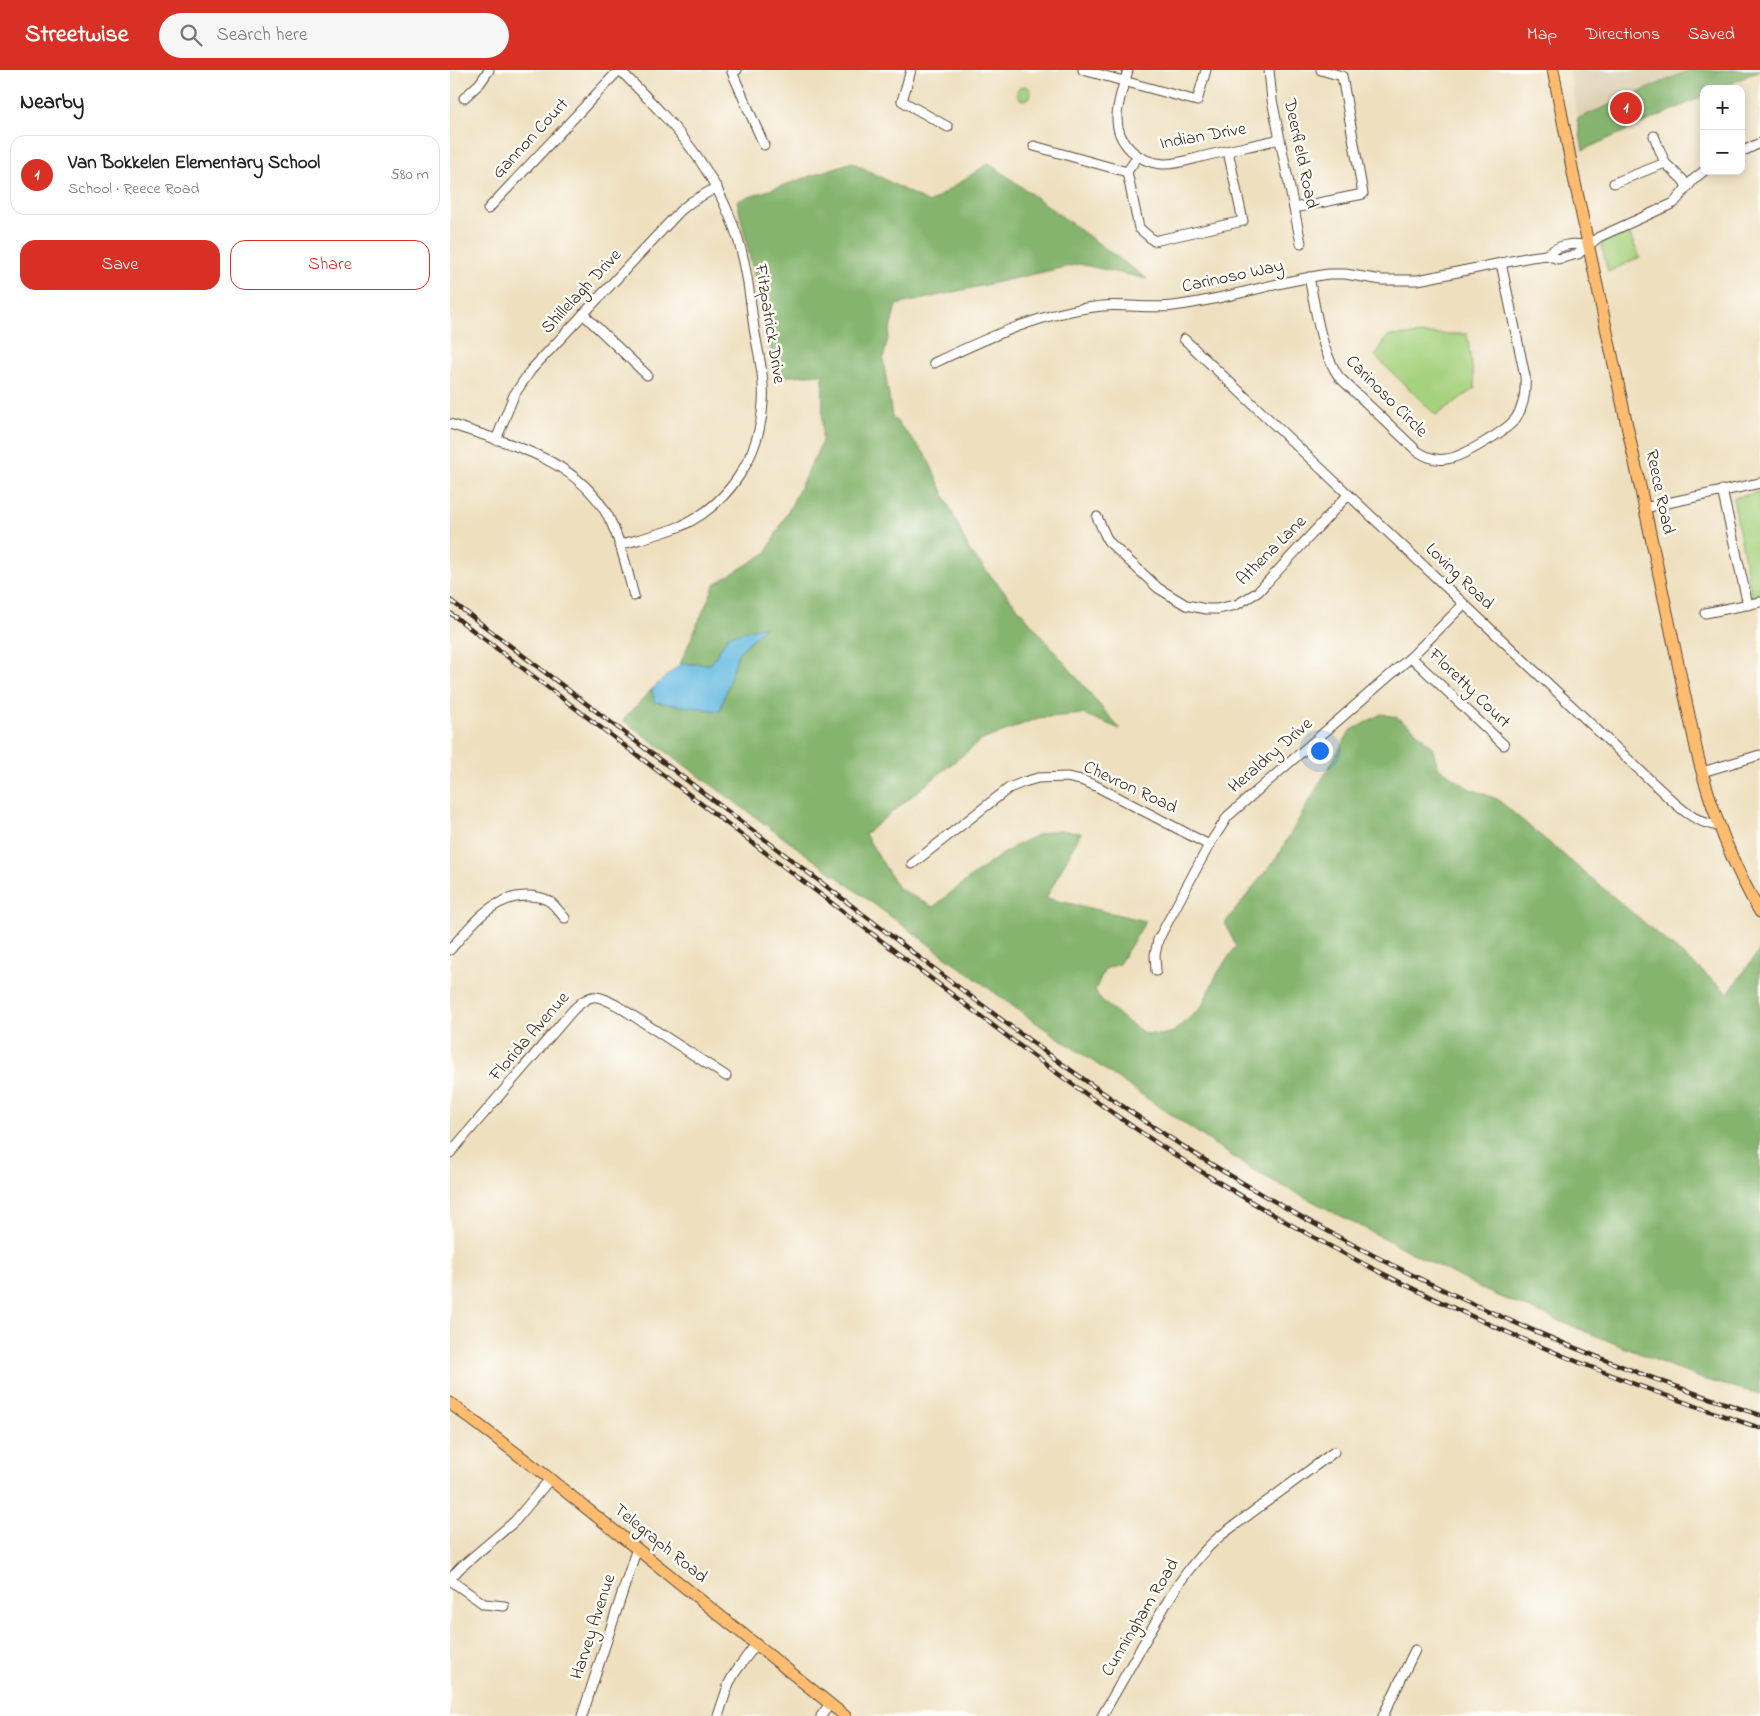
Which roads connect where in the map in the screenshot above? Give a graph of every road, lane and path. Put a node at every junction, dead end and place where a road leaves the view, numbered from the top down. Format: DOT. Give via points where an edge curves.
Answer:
graph roads {
  1 [pos="490,70"];
  2 [pos="619,70"];
  3 [pos="737,70"];
  4 [pos="911,70"];
  5 [pos="1083,70"];
  6 [pos="1128,70"];
  7 [pos="1206,70"];
  8 [pos="1269,70"];
  9 [pos="1321,70"];
  10 [pos="1553,70"];
  11 [pos="1125,81"];
  12 [pos="464,98"];
  13 [pos="948,127"];
  14 [pos="1654,136"];
  15 [pos="1280,139"];
  16 [pos="1760,143"];
  17 [pos="764,145"];
  18 [pos="1034,146"];
  19 [pos="1745,150"];
  20 [pos="1228,151"];
  21 [pos="1138,156"];
  22 [pos="1665,163"];
  23 [pos="1127,172"];
  24 [pos="1700,175"];
  25 [pos="1614,183"];
  26 [pos="717,187"];
  27 [pos="1688,187"];
  28 [pos="1294,208"];
  29 [pos="488,209"];
  30 [pos="1302,243"];
  31 [pos="1588,246"];
  32 [pos="1501,263"];
  33 [pos="1309,278"];
  34 [pos="583,314"];
  35 [pos="1184,339"];
  36 [pos="934,363"];
  37 [pos="647,375"];
  38 [pos="450,424"];
  39 [pos="496,440"];
  40 [pos="1760,483"];
  41 [pos="1722,490"];
  42 [pos="1348,495"];
  43 [pos="1644,508"];
  44 [pos="1097,517"];
  45 [pos="619,546"];
  46 [pos="634,596"];
  47 [pos="1760,602"];
  48 [pos="1464,604"];
  49 [pos="1748,604"];
  50 [pos="1705,613"];
  51 [pos="1411,657"];
  52 [pos="1504,745"];
  53 [pos="1760,755"];
  54 [pos="1702,772"];
  55 [pos="1718,826"];
  56 [pos="1209,845"];
  57 [pos="912,864"];
  58 [pos="1760,912"];
  59 [pos="564,918"];
  60 [pos="450,950"];
  61 [pos="1156,971"];
  62 [pos="726,1076"];
  63 [pos="450,1153"];
  64 [pos="452,1409"];
  65 [pos="1334,1452"];
  66 [pos="550,1479"];
  67 [pos="637,1548"];
  68 [pos="450,1579"];
  69 [pos="504,1606"];
  70 [pos="756,1644"];
  71 [pos="1415,1650"];
  72 [pos="830,1704"];
  73 [pos="582,1716"];
  74 [pos="718,1716"];
  75 [pos="821,1716"];
  76 [pos="845,1716"];
  77 [pos="1102,1716"];
  78 [pos="1383,1716"];
  1 -- 12 [label="street"];
  2 -- 26 [label="street, Fitzpatrick Drive" via="675,126"];
  2 -- 29 [label="street, Gannon Court"];
  3 -- 17 [label="street" via="732,72"];
  4 -- 13 [label="street" via="902,101"];
  5 -- 11 [label="street"];
  6 -- 11 [label="street, Indian Drive"];
  7 -- 11 [label="street" via="1197,101"];
  8 -- 15 [label="street, Deerfield Road"];
  9 -- 28 [label="street" via="1342,76 1363,194"];
  10 -- 31 [label="main road, Reece Road"];
  11 -- 21 [label="street, Indian Drive" via="1117,119 1123,140"];
  14 -- 22 [label="street"];
  15 -- 20 [label="street, Indian Drive"];
  15 -- 28 [label="street, Deerfield Road"];
  16 -- 19 [label="street"];
  18 -- 23 [label="street"];
  20 -- 21 [label="street, Indian Drive" via="1165,164"];
  20 -- 23 [label="street" via="1243,221 1154,241 1139,228"];
  21 -- 23 [label="street"];
  22 -- 25 [label="street"];
  22 -- 27 [label="street"];
  24 -- 27 [label="street, Carinoso Way"];
  26 -- 34 [label="street, Shillelagh Drive" via="680,211"];
  26 -- 45 [label="street, Fitzpatrick Drive" via="738,240 744,265 763,388 759,432 738,477 707,510 682,525"];
  27 -- 31 [label="street, Carinoso Way" via="1667,207 1599,237"];
  28 -- 30 [label="street, Deerfield Road"];
  31 -- 32 [label="street, Carinoso Way" via="1578,254 1558,259 1546,255"];
  31 -- 43 [label="main road, Reece Road"];
  32 -- 33 [label="street, Carinoso Way" via="1418,280 1382,280 1345,274"];
  32 -- 33 [label="street, Carinoso Circle" via="1525,376 1523,402 1510,425 1446,460 1430,458 1417,451 1339,377 1325,351"];
  33 -- 36 [label="street, Carinoso Way" via="1174,306 1120,305 1065,312 1021,325"];
  34 -- 37 [label="street"];
  34 -- 39 [label="street, Shillelagh Drive" via="522,382 507,409"];
  35 -- 42 [label="street, Loving Road"];
  38 -- 39 [label="street"];
  39 -- 45 [label="street" via="550,460 580,482 606,513"];
  40 -- 41 [label="street"];
  41 -- 43 [label="street"];
  41 -- 49 [label="street"];
  42 -- 44 [label="street, Athena Lane" via="1258,592 1236,605 1217,609 1186,605 1158,588 1108,541"];
  42 -- 48 [label="street, Loving Road"];
  43 -- 54 [label="main road, Reece Road"];
  45 -- 46 [label="street"];
  47 -- 49 [label="street"];
  48 -- 51 [label="street, Heraldry Drive"];
  48 -- 55 [label="street, Loving Road" via="1690,816"];
  49 -- 50 [label="street"];
  51 -- 52 [label="street, Floretty Court"];
  51 -- 56 [label="street, Heraldry Drive" via="1239,805"];
  53 -- 54 [label="street"];
  54 -- 55 [label="main road, Reece Road"];
  55 -- 58 [label="main road, Reece Road"];
  56 -- 57 [label="street, Chevron Road" via="1094,785 1067,777 1052,777 1010,788"];
  56 -- 61 [label="street, Heraldry Drive" via="1158,940"];
  59 -- 60 [label="street" via="551,902 543,898 519,896 504,900 479,916"];
  62 -- 63 [label="street, Florida Avenue" via="618,1006 599,996 591,996 573,1010"];
  64 -- 66 [label="main road, Telegraph Road"];
  65 -- 77 [label="street, Cunningham Road" via="1220,1536 1200,1555 1171,1595"];
  66 -- 67 [label="main road, Telegraph Road"];
  66 -- 68 [label="street" via="515,1521"];
  67 -- 70 [label="main road, Telegraph Road"];
  67 -- 73 [label="street, Harvey Avenue"];
  68 -- 69 [label="street" via="484,1604"];
  70 -- 72 [label="main road, Telegraph Road"];
  70 -- 74 [label="street" via="729,1683"];
  71 -- 78 [label="street"];
  72 -- 75 [label="street"];
  72 -- 76 [label="main road, Telegraph Road"];
}
